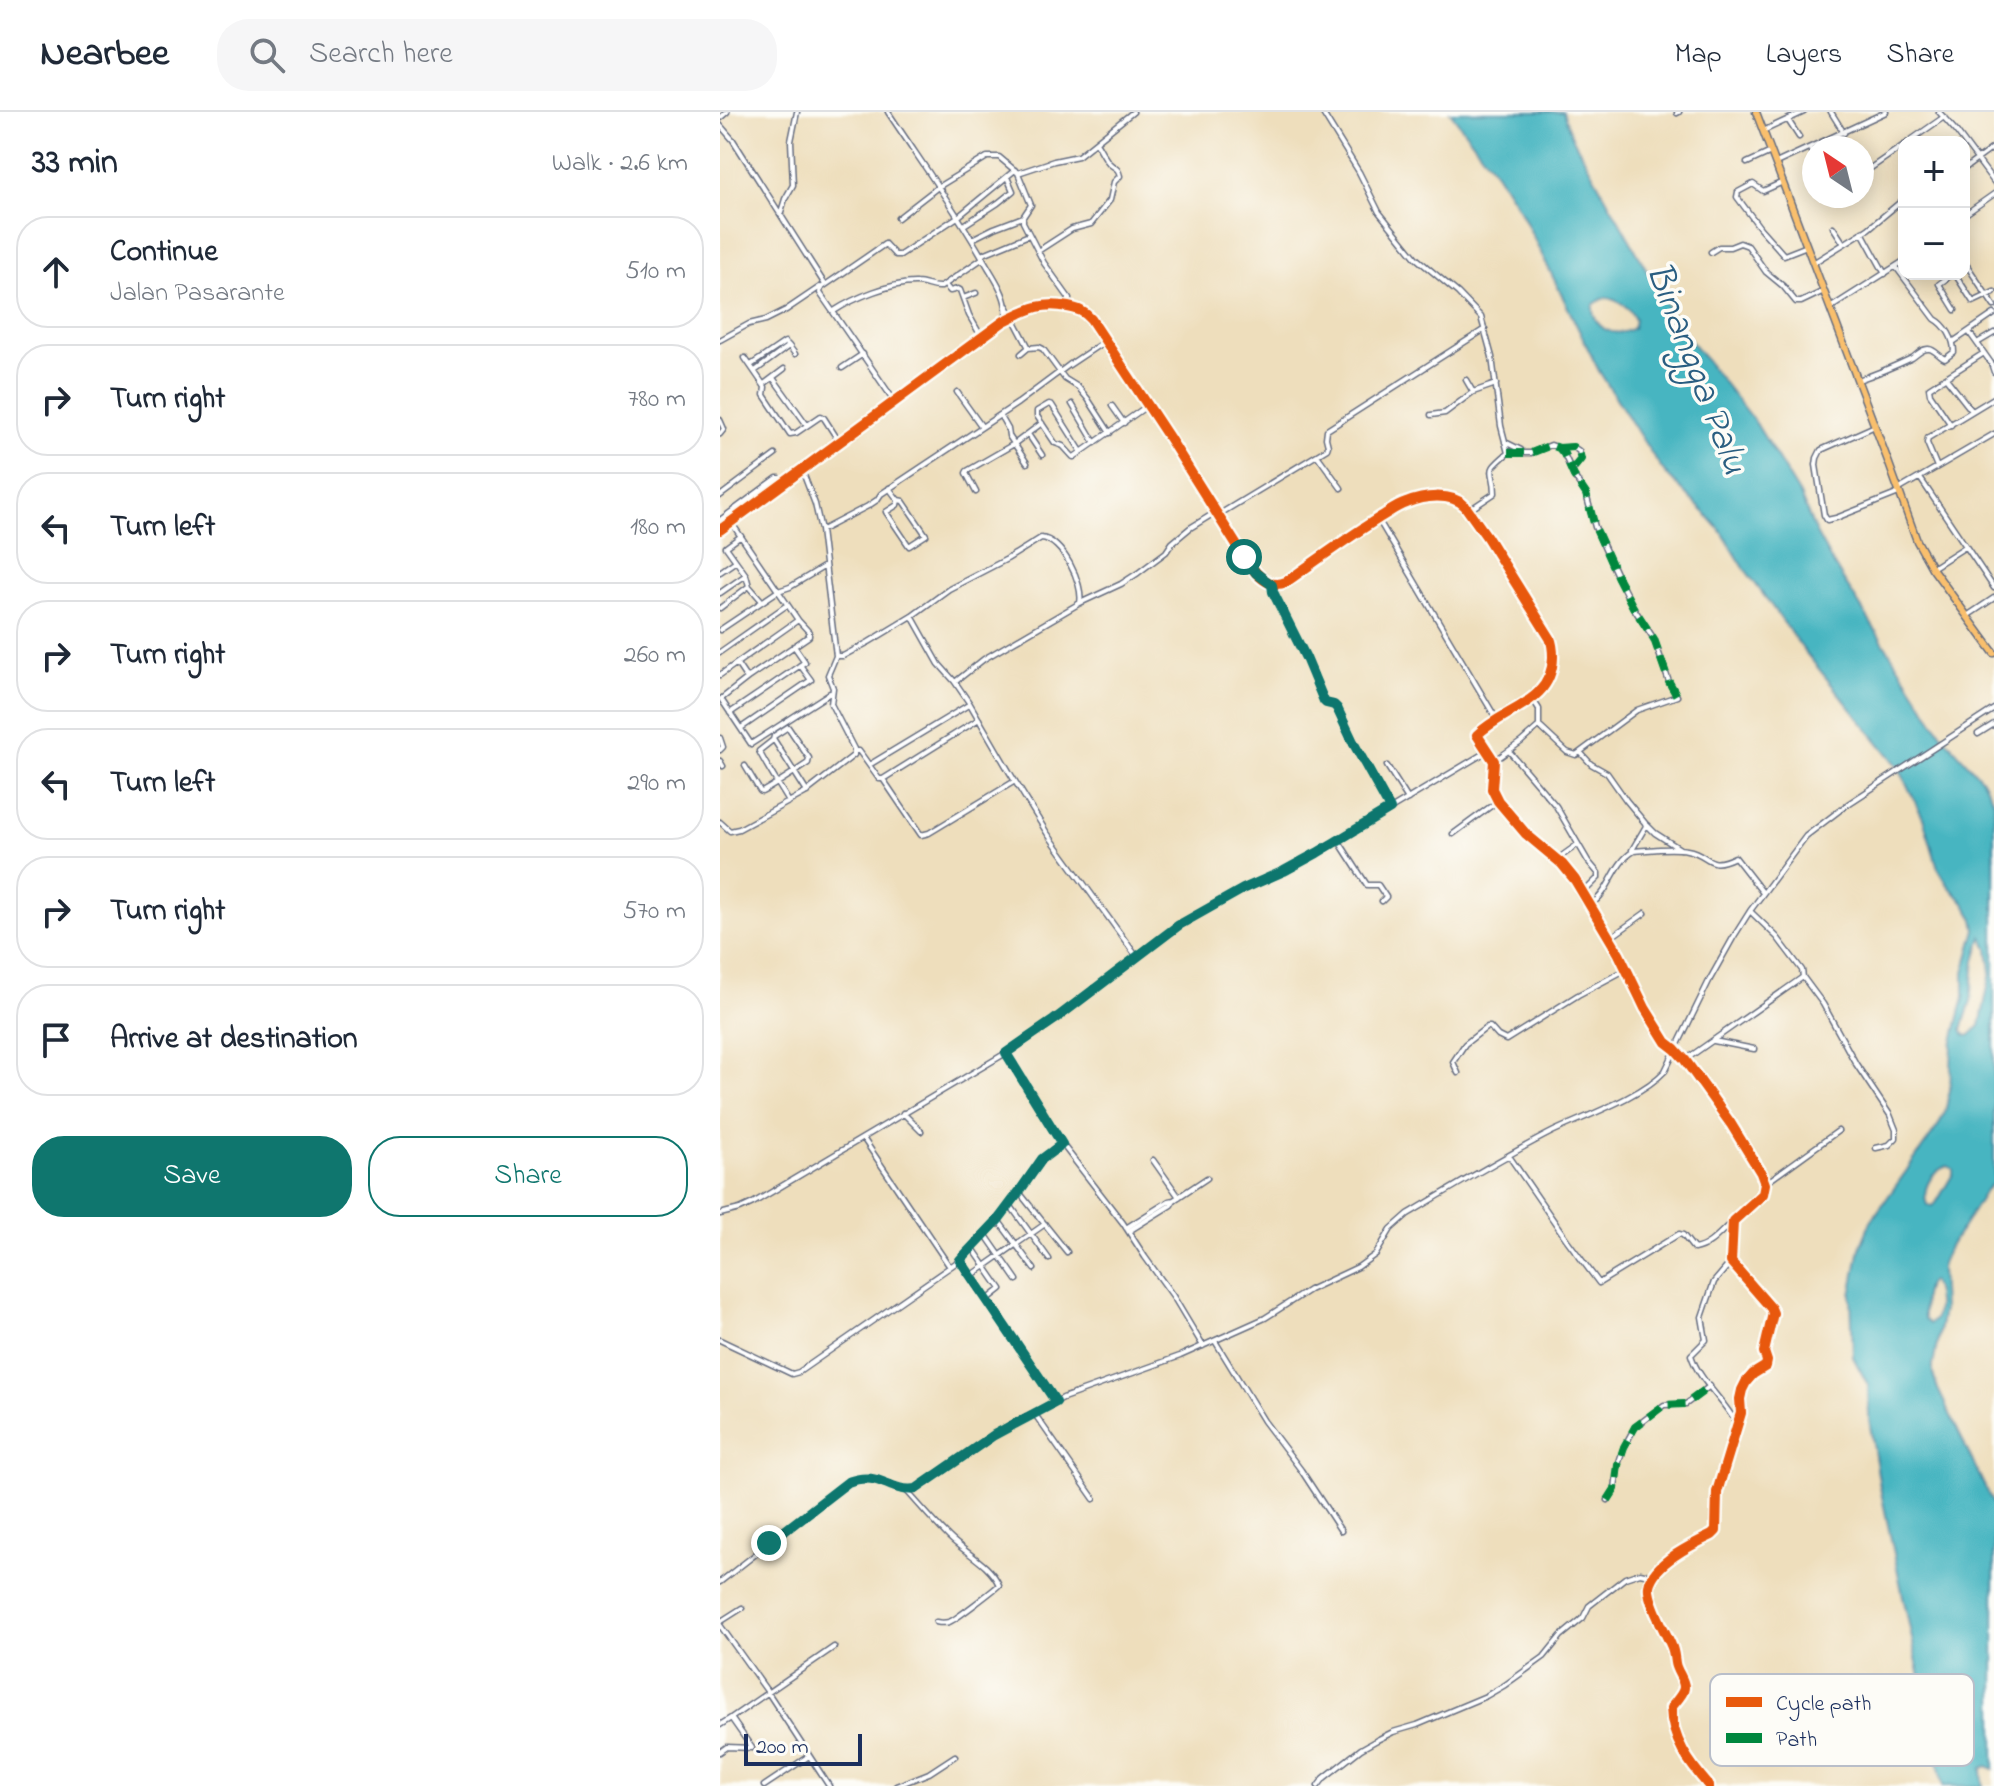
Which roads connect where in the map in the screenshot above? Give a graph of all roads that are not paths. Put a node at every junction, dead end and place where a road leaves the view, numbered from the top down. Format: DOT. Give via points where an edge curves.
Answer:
graph roads {
  1 [pos="727,112"];
  2 [pos="797,112"];
  3 [pos="888,112"];
  4 [pos="1133,112"];
  5 [pos="1322,112"];
  6 [pos="1756,112"];
  7 [pos="1804,112"];
  8 [pos="1831,112"];
  9 [pos="1886,112"];
  10 [pos="1939,112"];
  11 [pos="1944,117"];
  12 [pos="720,118"];
  13 [pos="1788,120"];
  14 [pos="720,125"];
  15 [pos="1763,131"];
  16 [pos="1844,133"];
  17 [pos="1838,136"];
  18 [pos="1917,136"];
  19 [pos="1799,137"];
  20 [pos="1096,142"];
  21 [pos="1994,147"];
  22 [pos="1898,149"];
  23 [pos="1771,152"];
  24 [pos="1802,152"];
  25 [pos="1977,159"];
  26 [pos="1747,163"];
  27 [pos="1775,164"];
  28 [pos="1970,164"];
  29 [pos="1874,166"];
  30 [pos="1016,172"];
  31 [pos="1007,177"];
  32 [pos="1783,182"];
  33 [pos="1994,182"];
  34 [pos="938,187"];
  35 [pos="1994,194"];
  36 [pos="1898,204"];
  37 [pos="1970,211"];
  38 [pos="780,214"];
  39 [pos="959,216"];
  40 [pos="1023,217"];
  41 [pos="898,218"];
  42 [pos="964,225"];
  43 [pos="1833,227"];
  44 [pos="1862,232"];
  45 [pos="1029,235"];
  46 [pos="972,239"];
  47 [pos="1844,244"];
  48 [pos="1807,246"];
  49 [pos="1038,251"];
  50 [pos="1711,252"];
  51 [pos="982,257"];
  52 [pos="1813,263"];
  53 [pos="1896,267"];
  54 [pos="1970,271"];
  55 [pos="1885,274"];
  56 [pos="1945,280"];
  57 [pos="1958,280"];
  58 [pos="824,285"];
  59 [pos="945,285"];
  60 [pos="1824,291"];
  61 [pos="1994,292"];
  62 [pos="976,293"];
  63 [pos="1988,295"];
  64 [pos="963,298"];
  65 [pos="1006,304"];
  66 [pos="1994,306"];
  67 [pos="1069,307"];
  68 [pos="1830,308"];
  69 [pos="1955,310"];
  70 [pos="833,311"];
  71 [pos="1994,314"];
  72 [pos="1013,317"];
  73 [pos="1004,321"];
  74 [pos="1485,329"];
  75 [pos="1969,332"];
  76 [pos="1994,333"];
  77 [pos="982,338"];
  78 [pos="720,340"];
  79 [pos="1105,341"];
  80 [pos="1953,342"];
  81 [pos="1977,343"];
  82 [pos="789,346"];
  83 [pos="1028,348"];
  84 [pos="1984,353"];
  85 [pos="795,354"];
  86 [pos="863,354"];
  87 [pos="1021,354"];
  88 [pos="745,358"];
  89 [pos="751,365"];
  90 [pos="842,368"];
  91 [pos="784,369"];
  92 [pos="755,371"];
  93 [pos="1060,372"];
  94 [pos="1994,372"];
  95 [pos="773,378"];
  96 [pos="1946,378"];
  97 [pos="1466,380"];
  98 [pos="1858,380"];
  99 [pos="764,384"];
  100 [pos="1496,384"];
  101 [pos="957,392"];
  102 [pos="1473,392"];
  103 [pos="1994,398"];
  104 [pos="895,402"];
  105 [pos="1072,404"];
  106 [pos="1112,406"];
  107 [pos="1147,406"];
  108 [pos="1972,411"];
  109 [pos="1000,415"];
  110 [pos="1431,415"];
  111 [pos="720,420"];
  112 [pos="1042,423"];
  113 [pos="1124,423"];
  114 [pos="807,425"];
  115 [pos="1951,425"];
  116 [pos="1875,426"];
  117 [pos="982,427"];
  118 [pos="1110,433"];
  119 [pos="720,434"];
  120 [pos="1028,434"];
  121 [pos="1994,434"];
  122 [pos="1505,442"];
  123 [pos="840,443"];
  124 [pos="1095,443"];
  125 [pos="1014,444"];
  126 [pos="1559,448"];
  127 [pos="1081,451"];
  128 [pos="1524,452"];
  129 [pos="1508,453"];
  130 [pos="775,455"];
  131 [pos="1042,455"];
  132 [pos="1317,455"];
  133 [pos="1027,463"];
  134 [pos="1937,467"];
  135 [pos="802,470"];
  136 [pos="1572,470"];
  137 [pos="1920,478"];
  138 [pos="785,483"];
  139 [pos="889,488"];
  140 [pos="1341,488"];
  141 [pos="976,492"];
  142 [pos="1898,492"];
  143 [pos="720,496"];
  144 [pos="898,500"];
  145 [pos="1468,511"];
  146 [pos="1217,514"];
  147 [pos="1378,519"];
  148 [pos="731,522"];
  149 [pos="721,525"];
  150 [pos="821,530"];
  151 [pos="741,536"];
  152 [pos="1965,547"];
  153 [pos="736,561"];
  154 [pos="825,566"];
  155 [pos="1932,568"];
  156 [pos="720,572"];
  157 [pos="746,575"];
  158 [pos="1272,585"];
  159 [pos="749,586"];
  160 [pos="1994,588"];
  161 [pos="778,591"];
  162 [pos="720,593"];
  163 [pos="1994,598"];
  164 [pos="762,601"];
  165 [pos="1080,603"];
  166 [pos="787,605"];
  167 [pos="720,608"];
  168 [pos="912,616"];
  169 [pos="1967,616"];
  170 [pos="798,620"];
  171 [pos="720,630"];
  172 [pos="794,646"];
  173 [pos="720,652"];
  174 [pos="1994,653"];
  175 [pos="836,656"];
  176 [pos="737,664"];
  177 [pos="800,665"];
  178 [pos="720,675"];
  179 [pos="749,677"];
  180 [pos="955,682"];
  181 [pos="832,692"];
  182 [pos="1532,698"];
  183 [pos="970,704"];
  184 [pos="1994,709"];
  185 [pos="730,713"];
  186 [pos="979,719"];
  187 [pos="1497,720"];
  188 [pos="1994,724"];
  189 [pos="1539,726"];
  190 [pos="741,728"];
  191 [pos="1978,734"];
  192 [pos="720,738"];
  193 [pos="773,740"];
  194 [pos="720,750"];
  195 [pos="855,751"];
  196 [pos="1487,751"];
  197 [pos="1509,751"];
  198 [pos="1581,753"];
  199 [pos="1494,761"];
  200 [pos="869,765"];
  201 [pos="745,766"];
  202 [pos="1387,766"];
  203 [pos="794,772"];
  204 [pos="883,779"];
  205 [pos="1015,781"];
  206 [pos="777,783"];
  207 [pos="807,792"];
  208 [pos="1408,799"];
  209 [pos="1498,801"];
  210 [pos="789,803"];
  211 [pos="1390,809"];
  212 [pos="720,822"];
  213 [pos="1647,825"];
  214 [pos="1453,834"];
  215 [pos="1338,840"];
  216 [pos="1578,845"];
  217 [pos="1680,849"];
  218 [pos="1631,852"];
  219 [pos="1556,860"];
  220 [pos="1583,893"];
  221 [pos="1763,893"];
  222 [pos="1382,901"];
  223 [pos="1590,905"];
  224 [pos="1750,911"];
  225 [pos="1645,913"];
  226 [pos="1610,938"];
  227 [pos="1137,957"];
  228 [pos="1627,969"];
  229 [pos="1803,977"];
  230 [pos="1711,1040"];
  231 [pos="1675,1049"];
  232 [pos="1754,1049"];
  233 [pos="1006,1053"];
  234 [pos="1685,1060"];
  235 [pos="1458,1073"];
  236 [pos="903,1113"];
  237 [pos="921,1131"];
  238 [pos="1838,1131"];
  239 [pos="863,1138"];
  240 [pos="1062,1144"];
  241 [pos="1876,1148"];
  242 [pos="1509,1156"];
  243 [pos="1153,1160"];
  244 [pos="1207,1178"];
  245 [pos="1765,1184"];
  246 [pos="1019,1192"];
  247 [pos="1176,1198"];
  248 [pos="1010,1205"];
  249 [pos="720,1214"];
  250 [pos="998,1220"];
  251 [pos="1733,1221"];
  252 [pos="1045,1224"];
  253 [pos="1128,1230"];
  254 [pos="985,1234"];
  255 [pos="1031,1234"];
  256 [pos="1016,1244"];
  257 [pos="972,1247"];
  258 [pos="1067,1252"];
  259 [pos="1000,1255"];
  260 [pos="1049,1259"];
  261 [pos="960,1260"];
  262 [pos="1731,1262"];
  263 [pos="985,1266"];
  264 [pos="950,1267"];
  265 [pos="1034,1269"];
  266 [pos="971,1276"];
  267 [pos="1017,1280"];
  268 [pos="987,1300"];
  269 [pos="720,1340"];
  270 [pos="1215,1341"];
  271 [pos="1203,1346"];
  272 [pos="1710,1386"];
  273 [pos="1056,1402"];
  274 [pos="1034,1413"];
  275 [pos="1737,1425"];
  276 [pos="906,1490"];
  277 [pos="1094,1499"];
  278 [pos="1608,1500"];
  279 [pos="1341,1531"];
  280 [pos="1654,1576"];
  281 [pos="720,1582"];
  282 [pos="742,1608"];
  283 [pos="936,1622"];
  284 [pos="720,1623"];
  285 [pos="834,1647"];
  286 [pos="767,1691"];
  287 [pos="731,1718"];
  288 [pos="720,1725"];
  289 [pos="720,1752"];
  290 [pos="810,1756"];
  291 [pos="955,1756"];
  292 [pos="766,1786"];
  293 [pos="829,1786"];
  294 [pos="896,1786"];
  295 [pos="1318,1786"];
  296 [pos="1709,1786"];
  1 -- 12 [label="street"];
  2 -- 38 [label="street" via="791,141 793,185"];
  3 -- 34 [label="street"];
  4 -- 20 [label="street"];
  5 -- 74 [label="street" via="1379,212 1416,258 1475,310"];
  6 -- 15 [label="main road"];
  7 -- 13 [label="street"];
  8 -- 16 [label="street"];
  9 -- 16 [label="street"];
  10 -- 11 [label="street"];
  11 -- 18 [label="street"];
  11 -- 25 [label="street"];
  13 -- 15 [label="street"];
  13 -- 19 [label="street"];
  14 -- 38 [label="street"];
  15 -- 23 [label="main road"];
  16 -- 17 [label="street"];
  20 -- 30 [label="street" via="1078,156"];
  20 -- 49 [label="street" via="1120,172 1110,200 1091,224 1072,229"];
  21 -- 25 [label="street"];
  22 -- 29 [label="street"];
  23 -- 26 [label="street"];
  23 -- 27 [label="main road"];
  24 -- 27 [label="street"];
  25 -- 28 [label="street"];
  25 -- 33 [label="street"];
  27 -- 32 [label="main road"];
  30 -- 31 [label="street"];
  30 -- 34 [label="street" via="999,157 991,157"];
  30 -- 40 [label="street" via="1031,205"];
  31 -- 39 [label="street"];
  31 -- 42 [label="street" via="1013,191"];
  32 -- 48 [label="main road"];
  32 -- 48 [label="street" via="1763,191 1750,184 1737,197 1784,255"];
  34 -- 39 [label="street"];
  34 -- 41 [label="street"];
  35 -- 37 [label="street"];
  36 -- 44 [label="street"];
  38 -- 58 [label="street"];
  39 -- 42 [label="street"];
  39 -- 58 [label="street" via="900,255 885,244"];
  40 -- 45 [label="street"];
  40 -- 46 [label="street"];
  42 -- 46 [label="street"];
  43 -- 47 [label="street"];
  44 -- 47 [label="street"];
  44 -- 55 [label="street"];
  45 -- 49 [label="street"];
  45 -- 51 [label="street"];
  46 -- 51 [label="street"];
  47 -- 52 [label="street"];
  48 -- 52 [label="main road"];
  49 -- 67 [label="street" via="1069,298"];
  50 -- 60 [label="street" via="1740,243 1748,246 1796,302"];
  51 -- 59 [label="street"];
  51 -- 65 [label="street"];
  52 -- 60 [label="main road"];
  53 -- 55 [label="street"];
  53 -- 80 [label="street"];
  54 -- 63 [label="street"];
  55 -- 68 [label="street"];
  56 -- 69 [label="street" via="1939,284"];
  57 -- 63 [label="street" via="1973,302"];
  58 -- 70 [label="street" via="820,293"];
  58 -- 78 [label="street" via="776,315"];
  59 -- 64 [label="street" via="950,291 959,289"];
  59 -- 70 [label="street" via="919,283 863,294"];
  60 -- 68 [label="main road"];
  61 -- 63 [label="street"];
  62 -- 64 [label="street"];
  63 -- 66 [label="street"];
  64 -- 77 [label="street"];
  65 -- 72 [label="street"];
  65 -- 73 [label="street"];
  67 -- 72 [label="street" via="1043,304"];
  67 -- 79 [label="street" via="1085,313"];
  68 -- 98 [label="main road"];
  70 -- 86 [label="street"];
  71 -- 75 [label="street"];
  72 -- 73 [label="street"];
  72 -- 83 [label="street"];
  73 -- 77 [label="street"];
  74 -- 100 [label="street"];
  74 -- 132 [label="street" via="1327,430 1328,446"];
  75 -- 80 [label="street"];
  75 -- 81 [label="street"];
  76 -- 81 [label="street"];
  77 -- 104 [label="street"];
  79 -- 93 [label="street"];
  79 -- 107 [label="street"];
  80 -- 98 [label="street" via="1954,352 1947,359 1925,349"];
  81 -- 84 [label="street"];
  82 -- 85 [label="street"];
  82 -- 89 [label="street" via="785,342"];
  82 -- 92 [label="street"];
  83 -- 87 [label="street"];
  83 -- 93 [label="street" via="1041,347"];
  84 -- 94 [label="street"];
  84 -- 96 [label="street"];
  86 -- 90 [label="street"];
  86 -- 104 [label="street"];
  88 -- 89 [label="street"];
  89 -- 92 [label="street"];
  91 -- 95 [label="street"];
  92 -- 99 [label="street"];
  93 -- 109 [label="street"];
  93 -- 118 [label="street" via="1078,387"];
  95 -- 99 [label="street"];
  95 -- 114 [label="street"];
  96 -- 108 [label="street"];
  96 -- 115 [label="street" via="1929,391"];
  97 -- 102 [label="street"];
  98 -- 116 [label="main road"];
  99 -- 114 [label="street" via="764,395 790,434"];
  100 -- 102 [label="street"];
  100 -- 122 [label="street"];
  101 -- 117 [label="street"];
  102 -- 110 [label="street" via="1445,413"];
  103 -- 108 [label="street"];
  104 -- 123 [label="street"];
  105 -- 124 [label="street"];
  106 -- 113 [label="street"];
  107 -- 113 [label="street"];
  107 -- 146 [label="street"];
  108 -- 115 [label="street"];
  109 -- 117 [label="street"];
  109 -- 125 [label="street"];
  111 -- 119 [label="street"];
  112 -- 120 [label="street"];
  112 -- 127 [label="street" via="1072,457"];
  112 -- 127 [label="street" via="1037,412 1051,404"];
  113 -- 118 [label="street"];
  114 -- 123 [label="street" via="823,416"];
  115 -- 134 [label="street" via="1928,438"];
  116 -- 142 [label="main road"];
  116 -- 142 [label="street" via="1821,450 1816,465 1824,515 1827,520 1836,518"];
  117 -- 139 [label="street"];
  118 -- 124 [label="street"];
  120 -- 125 [label="street"];
  120 -- 131 [label="street"];
  121 -- 134 [label="street"];
  122 -- 128 [label="street"];
  122 -- 129 [label="street"];
  123 -- 135 [label="street"];
  124 -- 127 [label="street"];
  125 -- 133 [label="street"];
  125 -- 141 [label="street" via="967,471"];
  126 -- 128 [label="street"];
  126 -- 136 [label="street"];
  126 -- 136 [label="street" via="1579,451 1581,459"];
  128 -- 129 [label="street"];
  129 -- 145 [label="street" via="1493,465 1494,495"];
  130 -- 143 [label="street"];
  132 -- 140 [label="street"];
  132 -- 146 [label="street"];
  134 -- 137 [label="street"];
  135 -- 138 [label="street"];
  135 -- 150 [label="street"];
  136 -- 198 [label="street" via="1677,696 1642,707"];
  137 -- 142 [label="street"];
  137 -- 152 [label="street"];
  138 -- 148 [label="street"];
  138 -- 149 [label="street" via="777,478"];
  139 -- 144 [label="street"];
  139 -- 150 [label="street" via="868,506"];
  142 -- 155 [label="main road"];
  144 -- 144 [label="street" via="926,535 909,546 886,512"];
  145 -- 147 [label="street" via="1458,500 1440,497 1408,502"];
  145 -- 182 [label="street" via="1552,644 1552,670"];
  146 -- 158 [label="street" via="1253,570"];
  146 -- 165 [label="street" via="1190,528 1138,573"];
  147 -- 158 [label="street" via="1286,582"];
  147 -- 187 [label="street"];
  148 -- 149 [label="street"];
  148 -- 151 [label="street"];
  150 -- 154 [label="street"];
  151 -- 153 [label="street" via="726,547"];
  151 -- 161 [label="street"];
  152 -- 155 [label="street"];
  152 -- 160 [label="street"];
  153 -- 156 [label="street"];
  153 -- 157 [label="street"];
  154 -- 161 [label="street"];
  154 -- 175 [label="street"];
  155 -- 169 [label="main road"];
  157 -- 159 [label="street"];
  157 -- 162 [label="street"];
  158 -- 211 [label="street" via="1324,701 1337,708"];
  159 -- 164 [label="street"];
  159 -- 167 [label="street"];
  161 -- 164 [label="street"];
  161 -- 166 [label="street"];
  163 -- 169 [label="street"];
  164 -- 171 [label="street"];
  165 -- 168 [label="street" via="1080,587 1070,565 1044,537 949,589"];
  165 -- 180 [label="street"];
  166 -- 170 [label="street"];
  166 -- 173 [label="street"];
  168 -- 175 [label="street"];
  168 -- 180 [label="street"];
  169 -- 174 [label="main road"];
  170 -- 172 [label="street" via="810,634"];
  170 -- 176 [label="street"];
  172 -- 177 [label="street" via="805,662"];
  172 -- 179 [label="street"];
  175 -- 181 [label="street" via="828,675"];
  176 -- 178 [label="street"];
  176 -- 179 [label="street"];
  177 -- 185 [label="street"];
  177 -- 190 [label="street" via="811,680"];
  179 -- 185 [label="street" via="722,697"];
  180 -- 183 [label="street"];
  181 -- 190 [label="street" via="751,744"];
  181 -- 195 [label="street" via="831,704"];
  182 -- 187 [label="street"];
  182 -- 189 [label="street" via="1539,709"];
  183 -- 186 [label="street"];
  183 -- 200 [label="street"];
  184 -- 221 [label="street" via="1811,831"];
  185 -- 190 [label="street"];
  186 -- 204 [label="street"];
  186 -- 205 [label="street"];
  187 -- 196 [label="street" via="1477,735"];
  188 -- 191 [label="street"];
  189 -- 197 [label="street"];
  189 -- 198 [label="street" via="1567,752"];
  192 -- 194 [label="street"];
  193 -- 203 [label="street"];
  193 -- 203 [label="street" via="788,727 810,761"];
  193 -- 206 [label="street" via="759,751"];
  195 -- 200 [label="street"];
  195 -- 207 [label="street"];
  196 -- 199 [label="street"];
  196 -- 208 [label="street"];
  197 -- 199 [label="street"];
  197 -- 216 [label="street" via="1556,806"];
  198 -- 213 [label="street" via="1607,773"];
  199 -- 209 [label="street" via="1492,791"];
  200 -- 204 [label="street"];
  201 -- 206 [label="street" via="761,792"];
  202 -- 208 [label="street"];
  203 -- 206 [label="street"];
  203 -- 207 [label="street"];
  204 -- 205 [label="street" via="921,835"];
  205 -- 227 [label="street"];
  206 -- 210 [label="street"];
  207 -- 210 [label="street"];
  208 -- 211 [label="street"];
  209 -- 214 [label="street"];
  209 -- 219 [label="street"];
  210 -- 212 [label="street" via="732,832"];
  211 -- 215 [label="street"];
  213 -- 217 [label="street"];
  213 -- 218 [label="street"];
  215 -- 222 [label="street" via="1367,885 1383,890"];
  215 -- 227 [label="street" via="1198,914"];
  216 -- 219 [label="street"];
  216 -- 220 [label="street" via="1599,875"];
  217 -- 218 [label="street"];
  217 -- 221 [label="street" via="1716,863 1735,857"];
  218 -- 223 [label="street" via="1605,893"];
  219 -- 220 [label="street"];
  220 -- 223 [label="street"];
  221 -- 224 [label="street"];
  223 -- 226 [label="street"];
  224 -- 229 [label="street" via="1792,956"];
  224 -- 231 [label="street"];
  225 -- 226 [label="street"];
  226 -- 228 [label="street"];
  227 -- 233 [label="street"];
  228 -- 231 [label="street" via="1649,1015"];
  228 -- 235 [label="street" via="1506,1040 1487,1027 1460,1049 1453,1062"];
  229 -- 230 [label="street"];
  229 -- 241 [label="street" via="1895,1126 1892,1144"];
  230 -- 232 [label="street"];
  230 -- 234 [label="street"];
  231 -- 234 [label="street"];
  231 -- 242 [label="street" via="1655,1080"];
  233 -- 236 [label="street"];
  233 -- 240 [label="street"];
  234 -- 245 [label="street"];
  236 -- 237 [label="street"];
  236 -- 239 [label="street"];
  238 -- 245 [label="street"];
  239 -- 249 [label="street" via="753,1203"];
  239 -- 264 [label="street"];
  240 -- 246 [label="street" via="1042,1159"];
  240 -- 253 [label="street"];
  242 -- 251 [label="street" via="1599,1283 1679,1234 1694,1249"];
  242 -- 270 [label="street" via="1400,1219 1363,1265"];
  243 -- 247 [label="street"];
  244 -- 247 [label="street"];
  245 -- 251 [label="street" via="1763,1194"];
  246 -- 248 [label="street"];
  246 -- 252 [label="street"];
  247 -- 253 [label="street"];
  248 -- 250 [label="street"];
  248 -- 255 [label="street"];
  250 -- 254 [label="street"];
  250 -- 256 [label="street"];
  251 -- 262 [label="street"];
  252 -- 255 [label="street"];
  252 -- 258 [label="street"];
  253 -- 271 [label="street"];
  254 -- 257 [label="street"];
  254 -- 259 [label="street"];
  255 -- 256 [label="street"];
  255 -- 260 [label="street"];
  256 -- 259 [label="street"];
  256 -- 265 [label="street"];
  257 -- 261 [label="street"];
  257 -- 263 [label="street"];
  259 -- 263 [label="street"];
  259 -- 267 [label="street"];
  261 -- 264 [label="street"];
  261 -- 266 [label="street"];
  262 -- 272 [label="street" via="1714,1282 1702,1317 1707,1338 1691,1355"];
  262 -- 275 [label="street" via="1773,1313 1766,1366 1746,1382"];
  263 -- 266 [label="street"];
  263 -- 268 [label="street" via="1001,1289"];
  264 -- 269 [label="street" via="799,1372 792,1374"];
  266 -- 268 [label="street"];
  268 -- 273 [label="street"];
  270 -- 271 [label="street"];
  270 -- 279 [label="street"];
  271 -- 273 [label="street"];
  272 -- 275 [label="street"];
  272 -- 278 [label="street" via="1686,1404 1664,1405 1635,1427"];
  273 -- 274 [label="street"];
  274 -- 276 [label="street" via="922,1487"];
  274 -- 277 [label="street"];
  275 -- 280 [label="street" via="1717,1492 1716,1531 1680,1552"];
  276 -- 281 [label="street" via="875,1478 848,1482"];
  276 -- 283 [label="street" via="998,1580 999,1585 958,1618"];
  280 -- 295 [label="street" via="1625,1578 1591,1604 1544,1657 1505,1685 1374,1741"];
  280 -- 296 [label="street" via="1650,1594 1684,1684 1671,1708 1677,1741"];
  282 -- 284 [label="street"];
  284 -- 286 [label="street"];
  285 -- 286 [label="street"];
  286 -- 287 [label="street"];
  286 -- 290 [label="street"];
  287 -- 288 [label="street"];
  287 -- 289 [label="street" via="752,1747"];
  290 -- 292 [label="street"];
  290 -- 293 [label="street"];
  291 -- 294 [label="street"];
}
